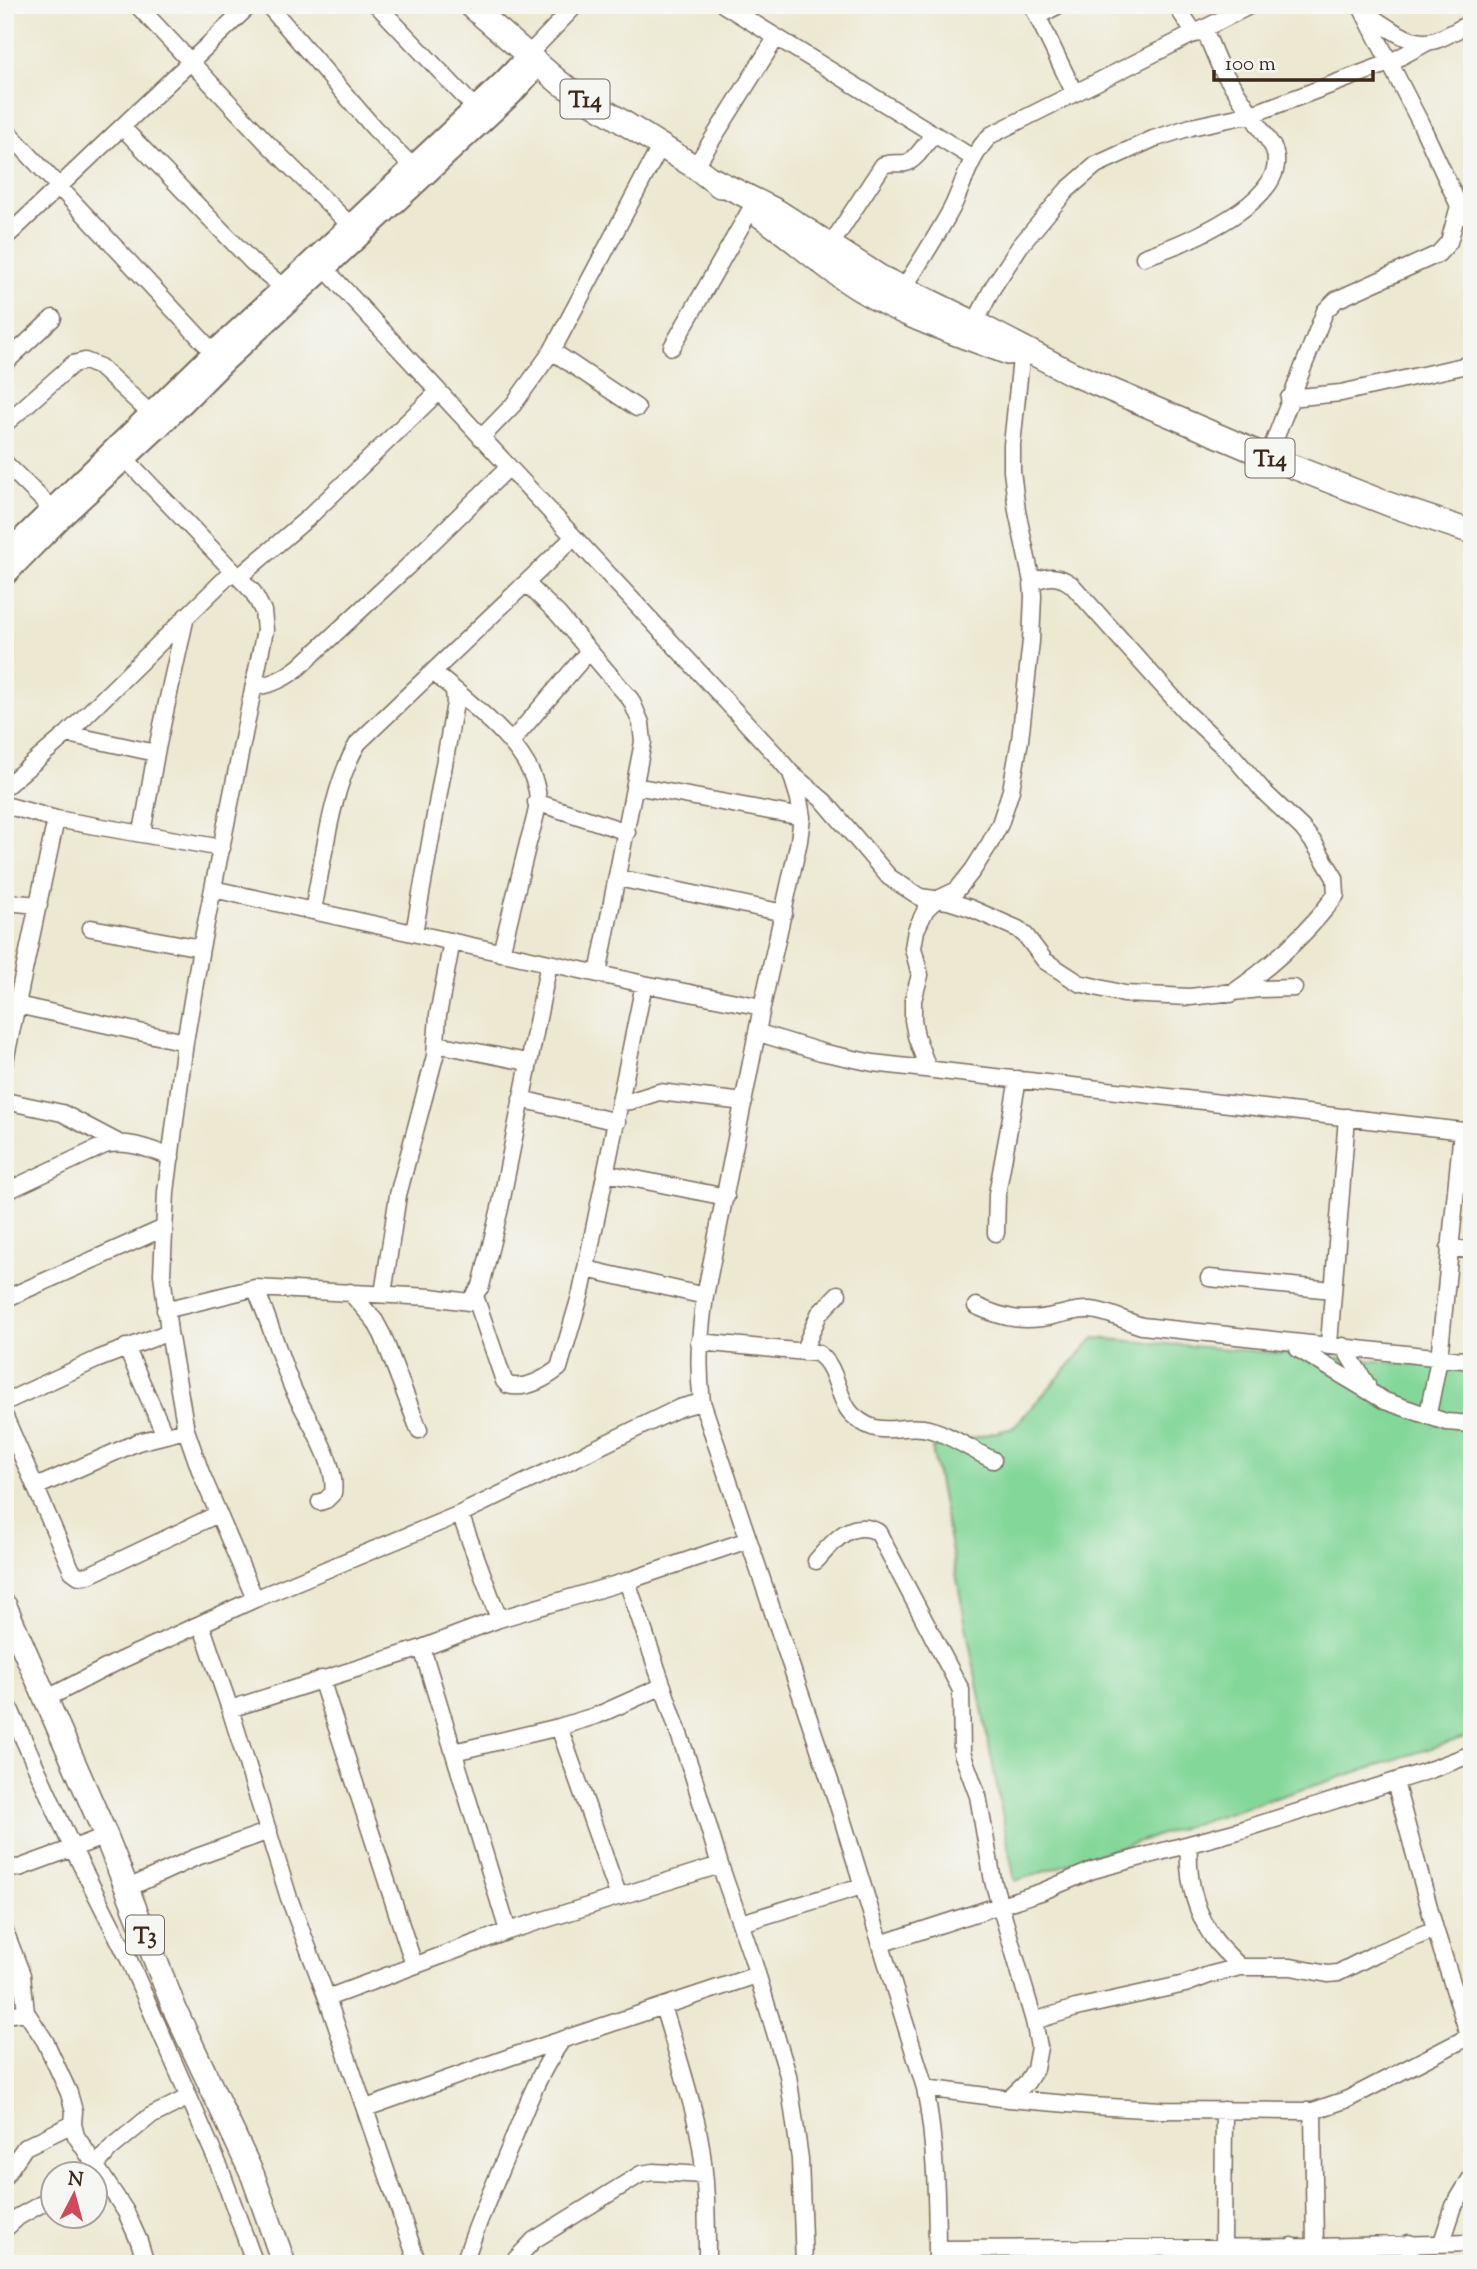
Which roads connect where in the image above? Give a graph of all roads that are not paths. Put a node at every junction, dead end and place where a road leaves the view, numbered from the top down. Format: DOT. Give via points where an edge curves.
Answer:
graph roads {
  1 [pos="137,5"];
  2 [pos="250,5"];
  3 [pos="268,5"];
  4 [pos="377,5"];
  5 [pos="470,5"];
  6 [pos="552,5"];
  7 [pos="724,5"];
  8 [pos="1059,5"];
  9 [pos="1175,5"];
  10 [pos="1251,5"];
  11 [pos="1361,8"];
  12 [pos="571,11"];
  13 [pos="1035,11"];
  14 [pos="1472,22"];
  15 [pos="1200,31"];
  16 [pos="776,38"];
  17 [pos="1428,42"];
  18 [pos="533,60"];
  19 [pos="190,63"];
  20 [pos="1389,63"];
  21 [pos="1074,92"];
  22 [pos="474,107"];
  23 [pos="1252,114"];
  24 [pos="122,127"];
  25 [pos="5,130"];
  26 [pos="934,134"];
  27 [pos="660,146"];
  28 [pos="973,158"];
  29 [pos="412,166"];
  30 [pos="703,172"];
  31 [pos="59,187"];
  32 [pos="753,205"];
  33 [pos="1459,206"];
  34 [pos="1472,222"];
  35 [pos="350,225"];
  36 [pos="5,238"];
  37 [pos="830,246"];
  38 [pos="1144,257"];
  39 [pos="321,264"];
  40 [pos="283,287"];
  41 [pos="904,289"];
  42 [pos="53,318"];
  43 [pos="975,323"];
  44 [pos="672,347"];
  45 [pos="552,351"];
  46 [pos="213,352"];
  47 [pos="1021,358"];
  48 [pos="5,363"];
  49 [pos="1472,364"];
  50 [pos="1071,373"];
  51 [pos="438,391"];
  52 [pos="1289,398"];
  53 [pos="637,408"];
  54 [pos="150,413"];
  55 [pos="5,424"];
  56 [pos="481,438"];
  57 [pos="120,452"];
  58 [pos="1268,457"];
  59 [pos="5,463"];
  60 [pos="508,468"];
  61 [pos="52,509"];
  62 [pos="1472,532"];
  63 [pos="573,538"];
  64 [pos="5,554"];
  65 [pos="236,574"];
  66 [pos="5,576"];
  67 [pos="1032,582"];
  68 [pos="526,583"];
  69 [pos="186,616"];
  70 [pos="589,651"];
  71 [pos="433,672"];
  72 [pos="255,687"];
  73 [pos="454,690"];
  74 [pos="67,734"];
  75 [pos="511,742"];
  76 [pos="156,753"];
  77 [pos="791,773"];
  78 [pos="635,786"];
  79 [pos="5,787"];
  80 [pos="537,803"];
  81 [pos="5,805"];
  82 [pos="802,817"];
  83 [pos="56,819"];
  84 [pos="626,832"];
  85 [pos="142,833"];
  86 [pos="222,848"];
  87 [pos="618,878"];
  88 [pos="213,889"];
  89 [pos="936,900"];
  90 [pos="5,902"];
  91 [pos="39,905"];
  92 [pos="313,911"];
  93 [pos="783,913"];
  94 [pos="91,928"];
  95 [pos="414,933"];
  96 [pos="452,941"];
  97 [pos="201,948"];
  98 [pos="501,953"];
  99 [pos="549,963"];
  100 [pos="598,974"];
  101 [pos="645,984"];
  102 [pos="1294,988"];
  103 [pos="1231,994"];
  104 [pos="17,1005"];
  105 [pos="762,1007"];
  106 [pos="759,1033"];
  107 [pos="185,1042"];
  108 [pos="437,1044"];
  109 [pos="5,1061"];
  110 [pos="527,1062"];
  111 [pos="928,1069"];
  112 [pos="1018,1079"];
  113 [pos="521,1099"];
  114 [pos="5,1101"];
  115 [pos="621,1102"];
  116 [pos="744,1102"];
  117 [pos="1347,1117"];
  118 [pos="617,1122"];
  119 [pos="1467,1132"];
  120 [pos="117,1142"];
  121 [pos="171,1157"];
  122 [pos="606,1172"];
  123 [pos="5,1192"];
  124 [pos="726,1197"];
  125 [pos="164,1228"];
  126 [pos="996,1233"];
  127 [pos="1449,1248"];
  128 [pos="1472,1251"];
  129 [pos="586,1269"];
  130 [pos="1209,1278"];
  131 [pos="255,1288"];
  132 [pos="1333,1290"];
  133 [pos="350,1292"];
  134 [pos="383,1294"];
  135 [pos="838,1294"];
  136 [pos="475,1296"];
  137 [pos="705,1296"];
  138 [pos="5,1299"];
  139 [pos="976,1306"];
  140 [pos="166,1310"];
  141 [pos="169,1332"];
  142 [pos="699,1342"];
  143 [pos="1336,1345"];
  144 [pos="126,1347"];
  145 [pos="1298,1349"];
  146 [pos="803,1352"];
  147 [pos="1439,1359"];
  148 [pos="1472,1361"];
  149 [pos="1373,1392"];
  150 [pos="5,1402"];
  151 [pos="702,1402"];
  152 [pos="1428,1414"];
  153 [pos="5,1417"];
  154 [pos="1472,1424"];
  155 [pos="186,1430"];
  156 [pos="419,1430"];
  157 [pos="165,1435"];
  158 [pos="993,1460"];
  159 [pos="36,1488"];
  160 [pos="320,1502"];
  161 [pos="218,1514"];
  162 [pos="460,1514"];
  163 [pos="748,1541"];
  164 [pos="816,1561"];
  165 [pos="627,1581"];
  166 [pos="255,1599"];
  167 [pos="5,1606"];
  168 [pos="499,1619"];
  169 [pos="201,1624"];
  170 [pos="422,1648"];
  171 [pos="321,1679"];
  172 [pos="663,1686"];
  173 [pos="5,1698"];
  174 [pos="46,1699"];
  175 [pos="230,1709"];
  176 [pos="559,1727"];
  177 [pos="454,1752"];
  178 [pos="1472,1754"];
  179 [pos="1395,1782"];
  180 [pos="269,1831"];
  181 [pos="106,1836"];
  182 [pos="1189,1845"];
  183 [pos="72,1847"];
  184 [pos="720,1865"];
  185 [pos="7,1870"];
  186 [pos="862,1886"];
  187 [pos="126,1889"];
  188 [pos="619,1897"];
  189 [pos="1000,1906"];
  190 [pos="741,1923"];
  191 [pos="1434,1929"];
  192 [pos="5,1931"];
  193 [pos="508,1931"];
  194 [pos="880,1944"];
  195 [pos="414,1965"];
  196 [pos="1240,1967"];
  197 [pos="757,1975"];
  198 [pos="327,1998"];
  199 [pos="663,2006"];
  200 [pos="26,2012"];
  201 [pos="5,2014"];
  202 [pos="1034,2021"];
  203 [pos="1470,2036"];
  204 [pos="562,2040"];
  205 [pos="925,2088"];
  206 [pos="189,2097"];
  207 [pos="1009,2099"];
  208 [pos="366,2108"];
  209 [pos="1224,2110"];
  210 [pos="1313,2110"];
  211 [pos="73,2124"];
  212 [pos="88,2160"];
  213 [pos="102,2160"];
  214 [pos="704,2175"];
  215 [pos="5,2176"];
  216 [pos="1472,2176"];
  217 [pos="108,2190"];
  218 [pos="38,2206"];
  219 [pos="5,2229"];
  220 [pos="1442,2242"];
  221 [pos="1409,2243"];
  222 [pos="1472,2243"];
  223 [pos="1292,2246"];
  224 [pos="1315,2246"];
  225 [pos="1223,2247"];
  226 [pos="937,2257"];
  227 [pos="146,2264"];
  228 [pos="255,2264"];
  229 [pos="285,2264"];
  230 [pos="418,2264"];
  231 [pos="464,2264"];
  232 [pos="511,2264"];
  233 [pos="707,2264"];
  234 [pos="804,2264"];
  235 [pos="1292,2264"];
  236 [pos="1410,2264"];
  1 -- 19 [label="street"];
  2 -- 19 [label="street"];
  3 -- 29 [label="street"];
  4 -- 22 [label="street"];
  5 -- 18 [label="highway, T14"];
  6 -- 12 [label="street"];
  7 -- 16 [label="street"];
  8 -- 13 [label="street"];
  9 -- 15 [label="street"];
  10 -- 15 [label="street"];
  11 -- 17 [label="street" via="1413,40"];
  11 -- 20 [label="street"];
  12 -- 18 [label="street" via="544,39"];
  13 -- 21 [label="street"];
  14 -- 17 [label="street"];
  15 -- 21 [label="street"];
  15 -- 23 [label="street"];
  16 -- 26 [label="street"];
  16 -- 30 [label="street"];
  17 -- 20 [label="street"];
  18 -- 22 [label="main road"];
  18 -- 27 [label="highway, T14" via="560,83"];
  18 -- 39 [label="main road" via="513,94"];
  19 -- 24 [label="street"];
  19 -- 35 [label="street"];
  20 -- 23 [label="street"];
  20 -- 33 [label="street"];
  21 -- 28 [label="street" via="991,135"];
  22 -- 29 [label="main road"];
  23 -- 38 [label="street" via="1277,161 1259,196 1202,234"];
  23 -- 43 [label="street" via="1153,139 1086,173 1020,246"];
  24 -- 31 [label="street"];
  24 -- 40 [label="street" via="252,262"];
  25 -- 31 [label="street"];
  26 -- 28 [label="street"];
  26 -- 37 [label="street" via="912,160 883,165"];
  27 -- 30 [label="highway, T14"];
  27 -- 45 [label="street"];
  28 -- 41 [label="street" via="943,224"];
  29 -- 35 [label="main road"];
  30 -- 32 [label="highway, T14"];
  31 -- 36 [label="street"];
  31 -- 46 [label="street"];
  32 -- 37 [label="highway, T14" via="793,220"];
  32 -- 44 [label="street"];
  32 -- 47 [label="highway, T14" via="823,265 862,291 905,314"];
  33 -- 34 [label="street"];
  33 -- 52 [label="street" via="1449,242 1438,254 1336,300 1325,311"];
  35 -- 39 [label="main road"];
  37 -- 41 [label="highway, T14"];
  39 -- 40 [label="main road"];
  39 -- 51 [label="street"];
  39 -- 57 [label="main road" via="162,426"];
  40 -- 46 [label="main road"];
  41 -- 43 [label="highway, T14"];
  42 -- 48 [label="street"];
  43 -- 50 [label="highway, T14"];
  45 -- 53 [label="street"];
  45 -- 56 [label="street" via="513,405"];
  46 -- 54 [label="main road"];
  47 -- 50 [label="highway, T14"];
  47 -- 67 [label="street" via="1012,471"];
  49 -- 52 [label="street" via="1341,393"];
  50 -- 58 [label="highway, T14"];
  51 -- 56 [label="street"];
  51 -- 65 [label="street" via="309,517"];
  52 -- 58 [label="street"];
  54 -- 55 [label="street" via="85,360 72,364"];
  54 -- 57 [label="main road"];
  56 -- 60 [label="street"];
  57 -- 61 [label="main road"];
  57 -- 65 [label="street"];
  57 -- 66 [label="main road"];
  58 -- 62 [label="highway, T14"];
  59 -- 61 [label="street"];
  60 -- 63 [label="street"];
  60 -- 72 [label="street" via="299,667 285,679"];
  61 -- 64 [label="main road"];
  63 -- 68 [label="street"];
  63 -- 77 [label="street"];
  65 -- 69 [label="street"];
  65 -- 72 [label="street" via="263,611 265,630"];
  67 -- 89 [label="street" via="1020,740 1004,814 974,870 953,893"];
  67 -- 103 [label="street" via="1054,576 1072,585 1186,712 1302,828 1335,878 1336,895 1309,926"];
  68 -- 70 [label="street"];
  68 -- 71 [label="street"];
  69 -- 74 [label="street"];
  69 -- 76 [label="street"];
  70 -- 75 [label="street"];
  70 -- 78 [label="street" via="631,700 641,723 643,742"];
  71 -- 73 [label="street"];
  71 -- 92 [label="street" via="358,743 348,760"];
  72 -- 86 [label="street"];
  73 -- 75 [label="street"];
  73 -- 95 [label="street"];
  74 -- 76 [label="street"];
  74 -- 79 [label="street"];
  75 -- 80 [label="street" via="531,773"];
  76 -- 85 [label="street"];
  77 -- 82 [label="street"];
  77 -- 89 [label="street" via="825,803 889,877 914,894"];
  78 -- 82 [label="street"];
  78 -- 84 [label="street"];
  80 -- 84 [label="street"];
  80 -- 98 [label="street"];
  81 -- 83 [label="street"];
  82 -- 93 [label="street"];
  83 -- 85 [label="street"];
  83 -- 91 [label="street"];
  84 -- 87 [label="street"];
  85 -- 86 [label="street"];
  86 -- 88 [label="street"];
  87 -- 93 [label="street"];
  87 -- 100 [label="street"];
  88 -- 92 [label="street"];
  88 -- 97 [label="street"];
  89 -- 103 [label="street" via="970,908 1018,929 1045,961 1096,989 1136,995"];
  89 -- 111 [label="street" via="919,922 913,948 920,975 913,1020"];
  90 -- 91 [label="street"];
  91 -- 104 [label="street"];
  92 -- 95 [label="street"];
  93 -- 105 [label="street"];
  94 -- 97 [label="street"];
  95 -- 96 [label="street"];
  96 -- 98 [label="street"];
  96 -- 108 [label="street"];
  97 -- 107 [label="street"];
  98 -- 99 [label="street"];
  99 -- 100 [label="street"];
  99 -- 110 [label="street"];
  100 -- 101 [label="street"];
  101 -- 105 [label="street"];
  101 -- 115 [label="street"];
  102 -- 103 [label="street"];
  104 -- 107 [label="street"];
  104 -- 109 [label="street"];
  105 -- 106 [label="street"];
  106 -- 111 [label="street" via="821,1052"];
  106 -- 116 [label="street"];
  107 -- 121 [label="street"];
  108 -- 110 [label="street"];
  108 -- 134 [label="street" via="397,1195"];
  110 -- 113 [label="street"];
  111 -- 112 [label="street"];
  112 -- 117 [label="street"];
  112 -- 126 [label="street" via="997,1194"];
  113 -- 118 [label="street"];
  113 -- 136 [label="street" via="500,1208"];
  114 -- 120 [label="street" via="62,1113"];
  115 -- 116 [label="street" via="659,1092"];
  115 -- 118 [label="street"];
  116 -- 124 [label="street"];
  117 -- 119 [label="street"];
  117 -- 132 [label="street"];
  118 -- 122 [label="street"];
  119 -- 127 [label="street"];
  120 -- 121 [label="street"];
  120 -- 123 [label="street"];
  121 -- 125 [label="street"];
  122 -- 124 [label="street"];
  122 -- 129 [label="street"];
  124 -- 137 [label="street"];
  125 -- 138 [label="street"];
  125 -- 140 [label="street"];
  127 -- 128 [label="street"];
  127 -- 147 [label="street"];
  129 -- 136 [label="street" via="559,1368 539,1382 512,1387 504,1381"];
  129 -- 137 [label="street"];
  130 -- 132 [label="street"];
  131 -- 133 [label="street"];
  131 -- 140 [label="street"];
  131 -- 160 [label="street" via="292,1387 332,1473 333,1493"];
  132 -- 143 [label="street"];
  133 -- 134 [label="street"];
  133 -- 156 [label="street" via="383,1336"];
  134 -- 136 [label="street" via="462,1302"];
  135 -- 146 [label="street" via="819,1314"];
  137 -- 142 [label="street"];
  139 -- 143 [label="street" via="1007,1319 1090,1310 1142,1326"];
  140 -- 141 [label="street"];
  141 -- 144 [label="street"];
  141 -- 155 [label="street"];
  142 -- 146 [label="street"];
  142 -- 151 [label="street"];
  143 -- 147 [label="street"];
  143 -- 149 [label="street"];
  144 -- 150 [label="street"];
  144 -- 157 [label="street"];
  145 -- 149 [label="street"];
  146 -- 158 [label="street" via="821,1355 856,1418 880,1430 923,1428"];
  147 -- 148 [label="street"];
  147 -- 152 [label="street"];
  149 -- 152 [label="street" via="1401,1408"];
  151 -- 162 [label="street"];
  151 -- 163 [label="street"];
  152 -- 154 [label="street" via="1446,1422"];
  153 -- 159 [label="street"];
  155 -- 157 [label="street"];
  155 -- 161 [label="street"];
  157 -- 159 [label="street"];
  159 -- 161 [label="street" via="72,1571 79,1576"];
  161 -- 166 [label="street"];
  162 -- 166 [label="street"];
  162 -- 168 [label="street"];
  163 -- 165 [label="street"];
  163 -- 186 [label="street"];
  164 -- 189 [label="street" via="838,1537 857,1527 878,1532 934,1635 961,1690 962,1753 978,1796"];
  165 -- 168 [label="street"];
  165 -- 172 [label="street"];
  166 -- 169 [label="street"];
  167 -- 174 [label="highway, T3"];
  168 -- 170 [label="street"];
  169 -- 174 [label="street"];
  169 -- 175 [label="street"];
  170 -- 171 [label="street"];
  170 -- 177 [label="street"];
  171 -- 175 [label="street"];
  171 -- 195 [label="street"];
  172 -- 176 [label="street"];
  172 -- 184 [label="street"];
  173 -- 183 [label="street"];
  174 -- 181 [label="highway, T3"];
  175 -- 180 [label="street"];
  176 -- 177 [label="street"];
  176 -- 188 [label="street"];
  177 -- 193 [label="street"];
  178 -- 179 [label="street"];
  179 -- 182 [label="street"];
  179 -- 191 [label="street"];
  180 -- 187 [label="street"];
  180 -- 198 [label="street"];
  181 -- 183 [label="street"];
  181 -- 187 [label="highway, T3"];
  182 -- 189 [label="street" via="1093,1870"];
  182 -- 196 [label="street" via="1189,1881 1195,1902 1213,1938"];
  183 -- 185 [label="street"];
  183 -- 206 [label="street" via="129,1960"];
  184 -- 188 [label="street"];
  184 -- 190 [label="street"];
  186 -- 190 [label="street"];
  186 -- 194 [label="street"];
  187 -- 229 [label="highway, T3" via="176,2012 253,2175"];
  188 -- 193 [label="street"];
  189 -- 194 [label="street"];
  189 -- 202 [label="street"];
  190 -- 197 [label="street"];
  191 -- 196 [label="street" via="1338,1973"];
  191 -- 203 [label="street"];
  192 -- 200 [label="street" via="22,1975"];
  193 -- 195 [label="street"];
  194 -- 205 [label="street"];
  195 -- 198 [label="street"];
  196 -- 202 [label="street"];
  197 -- 199 [label="street"];
  197 -- 234 [label="street" via="788,2075 800,2159"];
  198 -- 208 [label="street"];
  199 -- 204 [label="street"];
  199 -- 214 [label="street" via="698,2128"];
  200 -- 201 [label="street"];
  200 -- 211 [label="street" via="56,2062 72,2104"];
  202 -- 207 [label="street" via="1039,2047 1035,2069"];
  203 -- 210 [label="street" via="1348,2099"];
  204 -- 208 [label="street"];
  204 -- 231 [label="street" via="530,2093"];
  205 -- 207 [label="street"];
  205 -- 226 [label="street"];
  206 -- 213 [label="street" via="149,2117"];
  206 -- 228 [label="street"];
  207 -- 209 [label="street"];
  208 -- 230 [label="street"];
  209 -- 210 [label="street"];
  209 -- 225 [label="street"];
  210 -- 224 [label="street"];
  211 -- 212 [label="street"];
  211 -- 215 [label="street" via="25,2147"];
  214 -- 232 [label="street" via="642,2174 534,2240"];
  214 -- 233 [label="street"];
  216 -- 220 [label="street" via="1454,2206"];
  217 -- 227 [label="street" via="126,2212"];
  218 -- 219 [label="street"];
  220 -- 221 [label="street"];
  220 -- 222 [label="street"];
  221 -- 224 [label="street"];
  221 -- 236 [label="street"];
  223 -- 224 [label="street"];
  223 -- 225 [label="street"];
  223 -- 235 [label="street"];
  225 -- 226 [label="street"];
}
